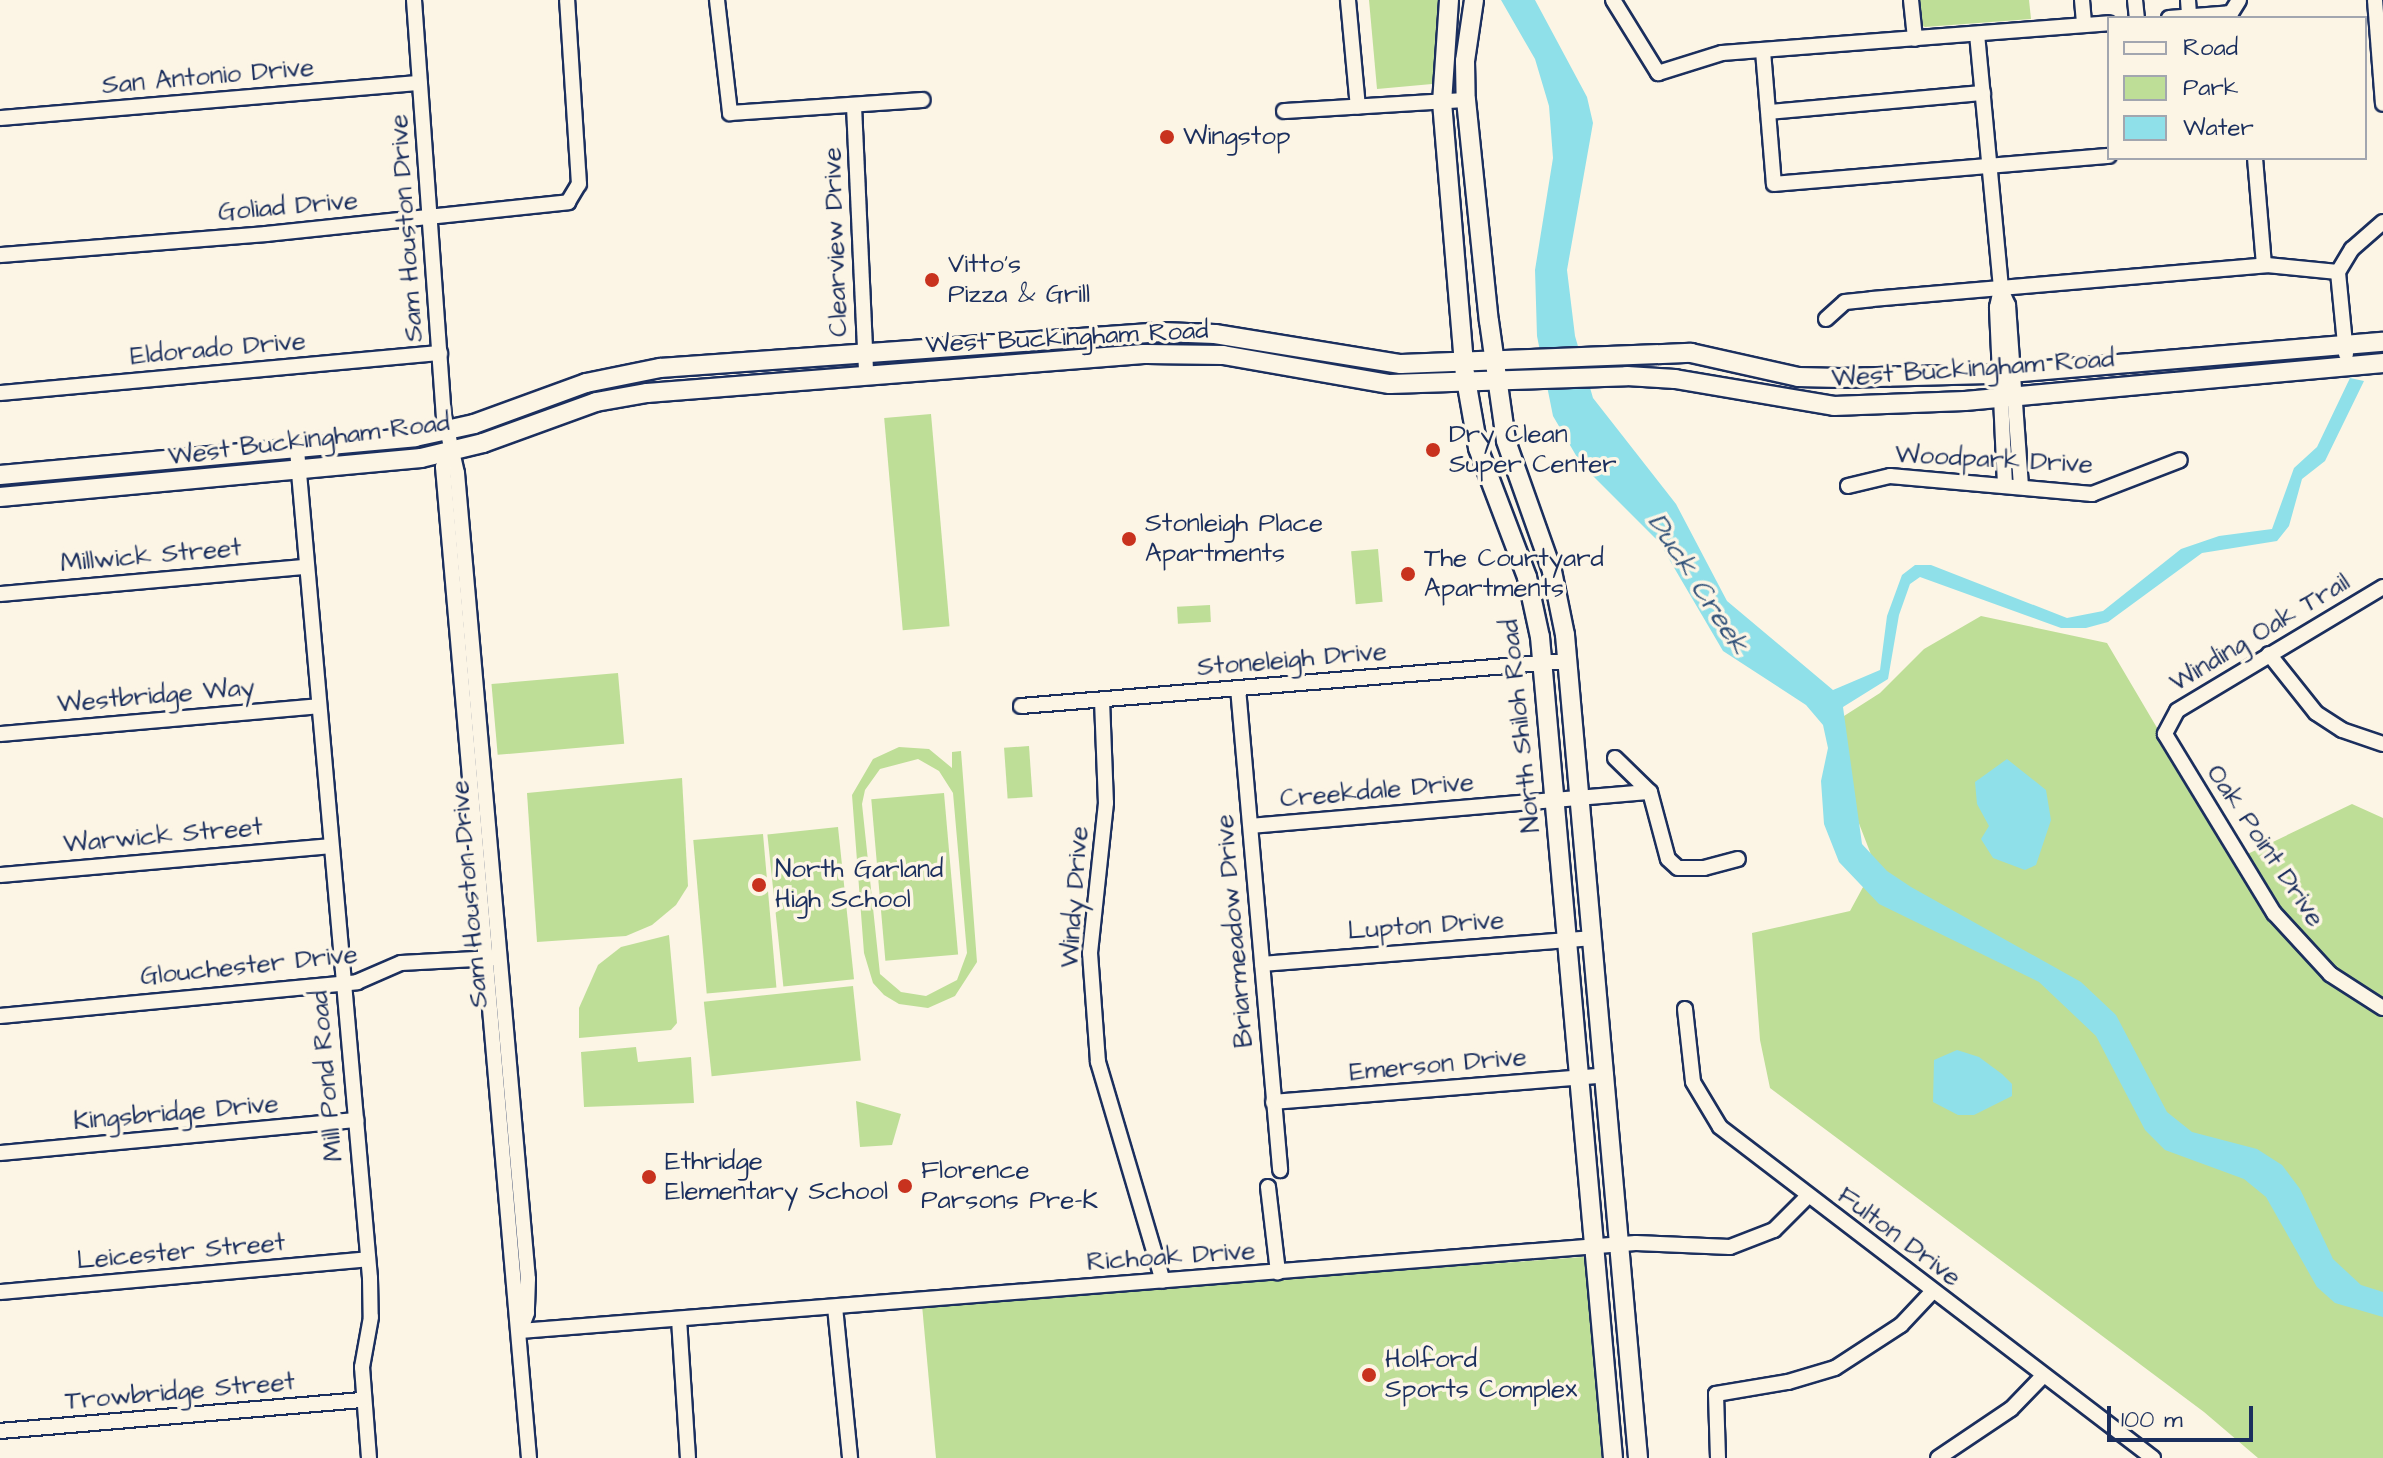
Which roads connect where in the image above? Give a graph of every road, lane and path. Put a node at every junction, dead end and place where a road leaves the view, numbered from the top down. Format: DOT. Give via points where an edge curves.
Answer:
graph roads {
  1 [pos="414,0"];
  2 [pos="567,0"];
  3 [pos="717,0"];
  4 [pos="1348,0"];
  5 [pos="1613,0"];
  6 [pos="1911,0"];
  7 [pos="2082,0"];
  8 [pos="2188,0"];
  9 [pos="2239,0"];
  10 [pos="2374,0"];
  11 [pos="1448,4"];
  12 [pos="1473,4"];
  13 [pos="2189,16"];
  14 [pos="2107,23"];
  15 [pos="2084,25"];
  16 [pos="1977,34"];
  17 [pos="1915,39"];
  18 [pos="1763,51"];
  19 [pos="420,83"];
  20 [pos="1983,93"];
  21 [pos="923,100"];
  22 [pos="1466,100"];
  23 [pos="1442,102"];
  24 [pos="2383,104"];
  25 [pos="854,106"];
  26 [pos="1358,107"];
  27 [pos="1284,111"];
  28 [pos="1769,112"];
  29 [pos="0,118"];
  30 [pos="2107,156"];
  31 [pos="2255,160"];
  32 [pos="1989,166"];
  33 [pos="430,219"];
  34 [pos="2383,222"];
  35 [pos="0,255"];
  36 [pos="2264,265"];
  37 [pos="2338,272"];
  38 [pos="2001,290"];
  39 [pos="1826,319"];
  40 [pos="1075,338"];
  41 [pos="2383,342"];
  42 [pos="2345,345"];
  43 [pos="1302,349"];
  44 [pos="440,353"];
  45 [pos="865,353"];
  46 [pos="1077,359"];
  47 [pos="1494,361"];
  48 [pos="1464,363"];
  49 [pos="2383,363"];
  50 [pos="696,365"];
  51 [pos="2347,366"];
  52 [pos="1296,369"];
  53 [pos="2006,374"];
  54 [pos="866,375"];
  55 [pos="1496,382"];
  56 [pos="1467,383"];
  57 [pos="699,387"];
  58 [pos="570,388"];
  59 [pos="0,393"];
  60 [pos="2008,396"];
  61 [pos="574,409"];
  62 [pos="447,432"];
  63 [pos="297,450"];
  64 [pos="449,453"];
  65 [pos="2180,460"];
  66 [pos="299,472"];
  67 [pos="0,475"];
  68 [pos="2005,485"];
  69 [pos="1848,486"];
  70 [pos="2021,487"];
  71 [pos="0,497"];
  72 [pos="305,567"];
  73 [pos="2383,587"];
  74 [pos="0,594"];
  75 [pos="2269,654"];
  76 [pos="1567,661"];
  77 [pos="1542,663"];
  78 [pos="1238,688"];
  79 [pos="1102,700"];
  80 [pos="317,706"];
  81 [pos="1021,706"];
  82 [pos="2166,724"];
  83 [pos="0,734"];
  84 [pos="2383,744"];
  85 [pos="1615,758"];
  86 [pos="1650,792"];
  87 [pos="1580,799"];
  88 [pos="1554,801"];
  89 [pos="1251,826"];
  90 [pos="331,846"];
  91 [pos="1738,859"];
  92 [pos="0,875"];
  93 [pos="1593,938"];
  94 [pos="1567,940"];
  95 [pos="492,958"];
  96 [pos="1262,964"];
  97 [pos="342,982"];
  98 [pos="2383,1008"];
  99 [pos="1685,1009"];
  100 [pos="0,1016"];
  101 [pos="1606,1075"];
  102 [pos="1581,1077"];
  103 [pos="1273,1102"];
  104 [pos="356,1120"];
  105 [pos="0,1153"];
  106 [pos="1280,1170"];
  107 [pos="1268,1187"];
  108 [pos="1807,1197"];
  109 [pos="1622,1246"];
  110 [pos="1595,1248"];
  111 [pos="367,1259"];
  112 [pos="1278,1272"];
  113 [pos="1163,1281"];
  114 [pos="0,1292"];
  115 [pos="1932,1292"];
  116 [pos="835,1307"];
  117 [pos="679,1319"];
  118 [pos="520,1331"];
  119 [pos="2043,1376"];
  120 [pos="364,1400"];
  121 [pos="0,1431"];
  122 [pos="1636,1432"];
  123 [pos="1611,1434"];
  124 [pos="369,1458"];
  125 [pos="529,1458"];
  126 [pos="688,1458"];
  127 [pos="850,1458"];
  128 [pos="1613,1458"];
  129 [pos="1638,1458"];
  130 [pos="1718,1458"];
  131 [pos="1938,1458"];
  132 [pos="2153,1458"];
  1 -- 19 [label="street, Sam Houston Drive"];
  2 -- 33 [label="street, Goliad Drive" via="576,194 558,204 444,212"];
  3 -- 25 [label="street" via="730,113"];
  4 -- 26 [label="street"];
  5 -- 18 [label="street" via="1658,73 1722,53"];
  6 -- 17 [label="street"];
  7 -- 15 [label="street"];
  8 -- 13 [label="street"];
  9 -- 13 [label="street" via="2231,13"];
  10 -- 24 [label="street"];
  11 -- 23 [label="main road, North Shiloh Road"];
  12 -- 22 [label="main road, North Shiloh Road"];
  14 -- 15 [label="street"];
  15 -- 16 [label="street"];
  16 -- 17 [label="street"];
  16 -- 20 [label="street"];
  17 -- 18 [label="street"];
  18 -- 28 [label="street"];
  19 -- 29 [label="street, San Antonio Drive"];
  19 -- 33 [label="street, Sam Houston Drive"];
  20 -- 28 [label="street"];
  20 -- 32 [label="street"];
  21 -- 25 [label="street"];
  22 -- 23 [label="street"];
  22 -- 47 [label="main road, North Shiloh Road"];
  23 -- 26 [label="street"];
  23 -- 48 [label="main road, North Shiloh Road"];
  25 -- 45 [label="street, Clearview Drive"];
  26 -- 27 [label="street"];
  28 -- 32 [label="street" via="1774,184"];
  30 -- 32 [label="street"];
  31 -- 36 [label="street"];
  32 -- 38 [label="street"];
  33 -- 35 [label="street, Goliad Drive"];
  33 -- 44 [label="street, Sam Houston Drive"];
  34 -- 37 [label="street" via="2352,249"];
  36 -- 37 [label="street"];
  36 -- 38 [label="street"];
  37 -- 42 [label="street"];
  38 -- 39 [label="street" via="1845,302"];
  38 -- 53 [label="street"];
  40 -- 43 [label="main road, West Buckingham Road" via="1187,332"];
  40 -- 45 [label="main road, West Buckingham Road"];
  40 -- 46 [label="main road"];
  41 -- 42 [label="main road, West Buckingham Road"];
  42 -- 51 [label="street"];
  42 -- 53 [label="main road, West Buckingham Road"];
  43 -- 48 [label="main road, West Buckingham Road" via="1389,363"];
  43 -- 52 [label="main road"];
  44 -- 59 [label="street, Eldorado Drive"];
  44 -- 62 [label="street, Sam Houston Drive"];
  45 -- 50 [label="main road, West Buckingham Road"];
  45 -- 54 [label="street, Clearview Drive"];
  46 -- 52 [label="main road, West Buckingham Road" via="1178,353"];
  46 -- 54 [label="main road, West Buckingham Road"];
  47 -- 48 [label="main road, West Buckingham Road"];
  47 -- 53 [label="main road, West Buckingham Road" via="1691,353 1798,377"];
  47 -- 55 [label="main road, North Shiloh Road"];
  48 -- 56 [label="main road, North Shiloh Road"];
  49 -- 51 [label="main road, West Buckingham Road"];
  50 -- 57 [label="main road"];
  50 -- 58 [label="main road, West Buckingham Road" via="625,373"];
  51 -- 60 [label="main road, West Buckingham Road"];
  52 -- 56 [label="main road, West Buckingham Road" via="1390,384"];
  53 -- 60 [label="street"];
  54 -- 57 [label="main road, West Buckingham Road"];
  55 -- 56 [label="main road, West Buckingham Road"];
  55 -- 60 [label="main road, West Buckingham Road" via="1675,379 1834,406"];
  55 -- 76 [label="main road, North Shiloh Road" via="1506,441 1560,602"];
  56 -- 77 [label="main road, North Shiloh Road" via="1478,448 1535,604"];
  57 -- 61 [label="main road, West Buckingham Road"];
  58 -- 61 [label="main road"];
  58 -- 62 [label="main road, West Buckingham Road"];
  60 -- 68 [label="street"];
  60 -- 70 [label="street"];
  61 -- 64 [label="main road, West Buckingham Road"];
  62 -- 63 [label="main road, West Buckingham Road"];
  62 -- 64 [label="street, Sam Houston Drive"];
  63 -- 66 [label="street, Mill Pond Road"];
  63 -- 67 [label="main road, West Buckingham Road"];
  64 -- 66 [label="main road, West Buckingham Road"];
  64 -- 95 [label="street, Sam Houston Drive" via="443,467"];
  65 -- 70 [label="street, Woodpark Drive" via="2092,494"];
  66 -- 71 [label="main road, West Buckingham Road"];
  66 -- 72 [label="street, Mill Pond Road"];
  68 -- 69 [label="street, Woodpark Drive" via="1890,476"];
  68 -- 70 [label="street, Woodpark Drive"];
  72 -- 74 [label="street, Millwick Street"];
  72 -- 80 [label="street, Mill Pond Road"];
  73 -- 75 [label="street, Winding Oak Trail"];
  75 -- 82 [label="street, Winding Oak Trail" via="2177,711"];
  75 -- 84 [label="street" via="2316,713 2342,730"];
  76 -- 77 [label="street, Stoneleigh Drive"];
  76 -- 87 [label="main road, North Shiloh Road"];
  77 -- 78 [label="street, Stoneleigh Drive"];
  77 -- 88 [label="main road, North Shiloh Road"];
  78 -- 79 [label="street, Stoneleigh Drive"];
  78 -- 89 [label="street, Briarmeadow Drive"];
  79 -- 81 [label="street, Stoneleigh Drive"];
  79 -- 113 [label="street, Windy Drive" via="1107,787 1090,953 1098,1062"];
  80 -- 83 [label="street, Westbridge Way"];
  80 -- 90 [label="street, Mill Pond Road"];
  82 -- 98 [label="street, Oak Point Drive" via="2165,734 2179,761 2274,913 2330,974"];
  85 -- 86 [label="street"];
  86 -- 87 [label="street, Creekdale Drive"];
  86 -- 91 [label="street" via="1668,859 1678,868"];
  87 -- 88 [label="street, Creekdale Drive"];
  87 -- 93 [label="main road, North Shiloh Road"];
  88 -- 89 [label="street, Creekdale Drive"];
  88 -- 94 [label="main road, North Shiloh Road"];
  89 -- 96 [label="street, Briarmeadow Drive"];
  90 -- 92 [label="street, Warwick Street"];
  90 -- 97 [label="street, Mill Pond Road"];
  93 -- 94 [label="street, Lupton Drive"];
  93 -- 101 [label="main road, North Shiloh Road"];
  94 -- 96 [label="street, Lupton Drive"];
  94 -- 102 [label="main road, North Shiloh Road"];
  95 -- 97 [label="street, Glouchester Drive" via="401,963 372,977"];
  95 -- 118 [label="street, Sam Houston Drive" via="514,1316"];
  96 -- 103 [label="street, Briarmeadow Drive"];
  97 -- 100 [label="street, Glouchester Drive"];
  97 -- 104 [label="street, Mill Pond Road"];
  99 -- 108 [label="street, Fulton Drive" via="1688,1066 1703,1104 1736,1142"];
  101 -- 102 [label="street, Emerson Drive"];
  101 -- 109 [label="main road, North Shiloh Road"];
  102 -- 103 [label="street, Emerson Drive"];
  102 -- 110 [label="main road, North Shiloh Road"];
  103 -- 106 [label="street, Briarmeadow Drive"];
  104 -- 105 [label="street, Kingsbridge Drive"];
  104 -- 111 [label="street, Mill Pond Road"];
  107 -- 112 [label="street"];
  108 -- 109 [label="street, Richoak Drive" via="1787,1221 1755,1241 1709,1249 1671,1242"];
  108 -- 115 [label="street, Fulton Drive"];
  109 -- 110 [label="street, Richoak Drive"];
  109 -- 122 [label="main road, North Shiloh Road"];
  110 -- 112 [label="street, Richoak Drive"];
  110 -- 123 [label="main road, North Shiloh Road"];
  111 -- 114 [label="street, Leicester Street"];
  111 -- 120 [label="street, Mill Pond Road" via="371,1317 362,1357"];
  112 -- 113 [label="street, Richoak Drive"];
  113 -- 116 [label="street, Richoak Drive"];
  115 -- 119 [label="street, Fulton Drive"];
  115 -- 130 [label="street" via="1901,1325 1835,1368 1716,1394"];
  116 -- 117 [label="street, Richoak Drive"];
  116 -- 127 [label="street"];
  117 -- 118 [label="street, Richoak Drive"];
  117 -- 126 [label="street"];
  118 -- 125 [label="street, Sam Houston Drive"];
  119 -- 131 [label="street" via="2011,1409"];
  119 -- 132 [label="street, Fulton Drive"];
  120 -- 121 [label="street, Trowbridge Street"];
  120 -- 124 [label="street, Mill Pond Road"];
  122 -- 123 [label="main road"];
  122 -- 129 [label="main road, North Shiloh Road"];
  123 -- 128 [label="main road, North Shiloh Road"];
}
